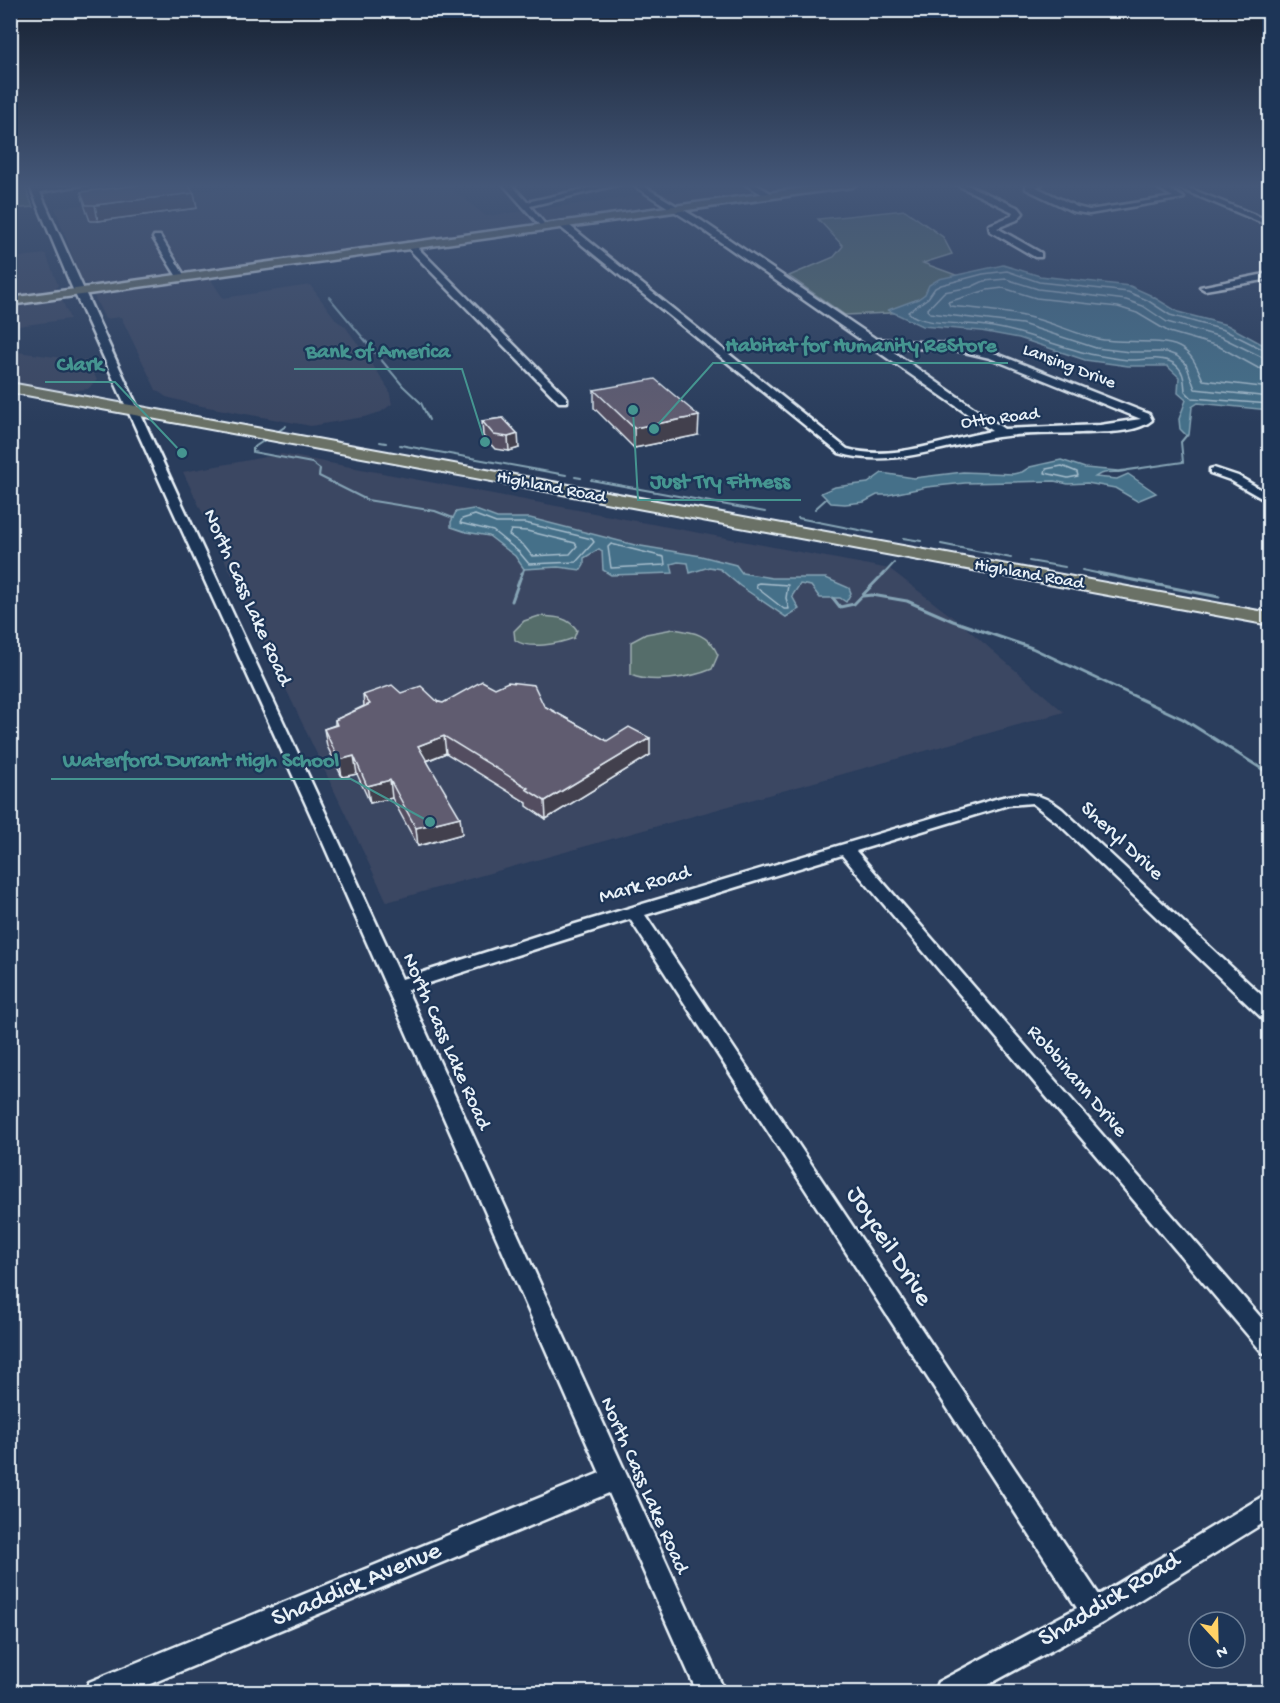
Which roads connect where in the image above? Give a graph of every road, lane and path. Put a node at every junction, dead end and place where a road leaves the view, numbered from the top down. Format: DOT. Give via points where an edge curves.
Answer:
graph roads {
  1 [pos="67,263"];
  2 [pos="173,263"];
  3 [pos="282,263"];
  4 [pos="428,263"];
  5 [pos="611,263"];
  6 [pos="757,263"];
  7 [pos="1269,276"];
  8 [pos="182,278"];
  9 [pos="1205,287"];
  10 [pos="79,292"];
  11 [pos="10,302"];
  12 [pos="873,342"];
  13 [pos="10,387"];
  14 [pos="563,400"];
  15 [pos="135,411"];
  16 [pos="1145,416"];
  17 [pos="1002,433"];
  18 [pos="1214,471"];
  19 [pos="1269,501"];
  20 [pos="1269,619"];
  21 [pos="907,832"];
  22 [pos="846,850"];
  23 [pos="634,912"];
  24 [pos="396,987"];
  25 [pos="1269,1014"];
  26 [pos="1269,1344"];
  27 [pos="615,1479"];
  28 [pos="1269,1504"];
  29 [pos="1095,1612"];
  30 [pos="99,1692"];
  31 [pos="711,1692"];
  32 [pos="948,1692"];
  1 -- 10 [label="street, North Cass Lake Road"];
  2 -- 8 [label="street"];
  3 -- 8 [label="main road"];
  4 -- 14 [label="street"];
  5 -- 17 [label="street, Otto Road" via="853,456 879,456"];
  6 -- 12 [label="street"];
  7 -- 9 [label="street"];
  8 -- 10 [label="main road"];
  10 -- 11 [label="main road"];
  10 -- 15 [label="street, North Cass Lake Road"];
  12 -- 16 [label="street, Lansing Drive" via="960,348 993,356"];
  12 -- 17 [label="street"];
  13 -- 15 [label="highway, Highland Road"];
  15 -- 20 [label="highway, Highland Road"];
  15 -- 24 [label="street, North Cass Lake Road"];
  16 -- 17 [label="street, Otto Road" via="1147,420 1138,424"];
  18 -- 19 [label="street" via="1234,478"];
  21 -- 22 [label="street, Mark Road"];
  21 -- 25 [label="street, Sheryl Drive" via="1005,801 1033,797 1044,801"];
  22 -- 23 [label="street, Mark Road"];
  22 -- 26 [label="street, Robbinann Drive"];
  23 -- 24 [label="street, Mark Road"];
  23 -- 29 [label="street, Joyceil Drive"];
  24 -- 27 [label="street, North Cass Lake Road"];
  27 -- 30 [label="street, Shaddick Avenue"];
  27 -- 31 [label="street, North Cass Lake Road"];
  28 -- 29 [label="street, Shaddick Road"];
  29 -- 32 [label="street, Shaddick Road"];
}
